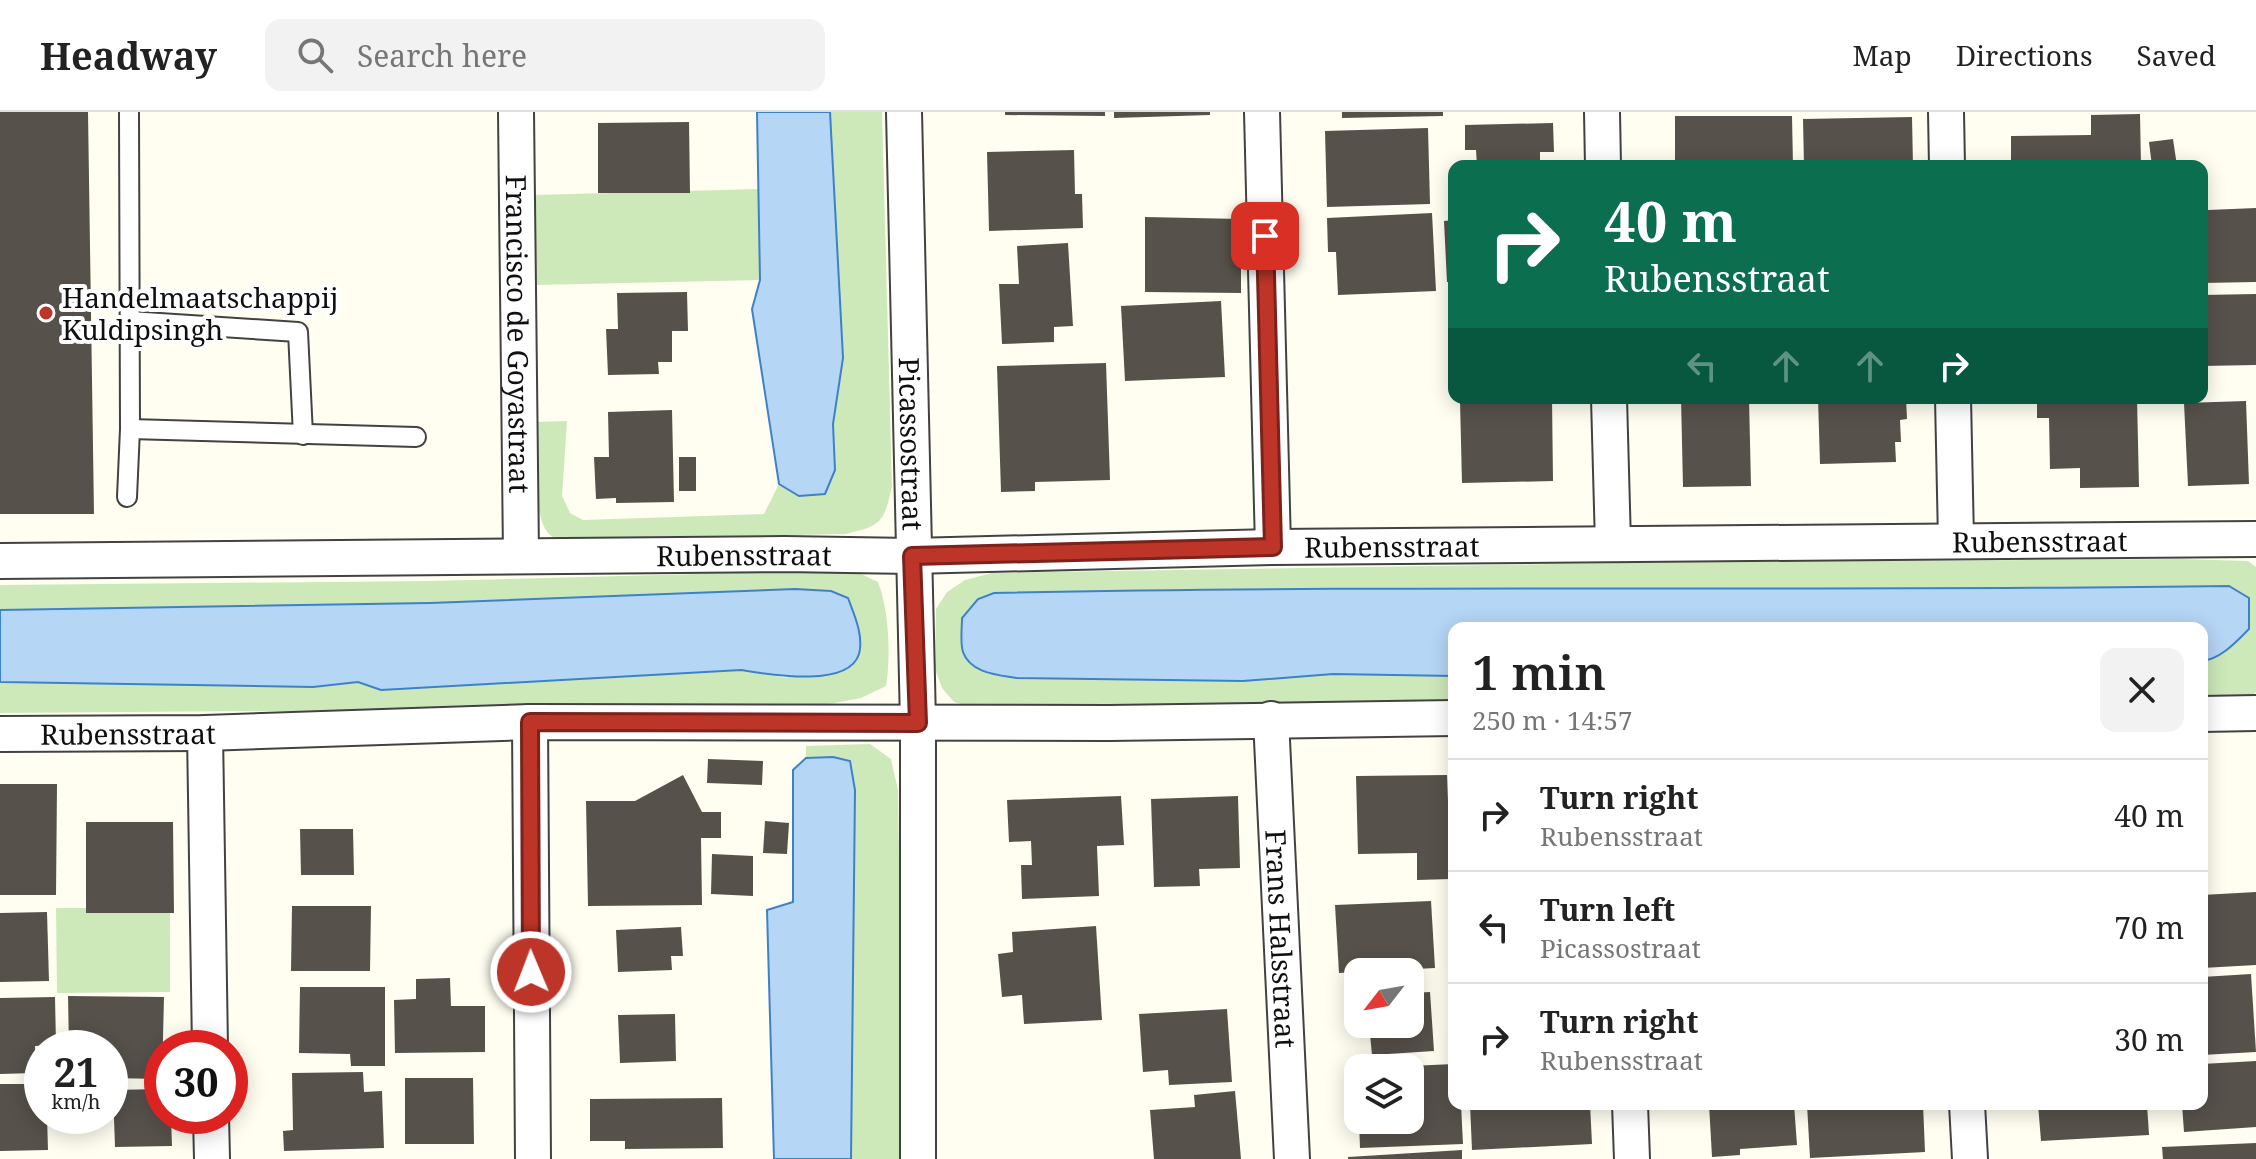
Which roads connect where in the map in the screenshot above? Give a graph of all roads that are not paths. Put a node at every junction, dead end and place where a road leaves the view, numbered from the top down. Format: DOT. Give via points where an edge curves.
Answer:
graph roads {
  1 [pos="129,112"];
  2 [pos="516,112"];
  3 [pos="904,112"];
  4 [pos="1262,112"];
  5 [pos="1602,112"];
  6 [pos="1946,112"];
  7 [pos="1603,160"];
  8 [pos="1947,160"];
  9 [pos="129,321"];
  10 [pos="1609,404"];
  11 [pos="1953,404"];
  12 [pos="130,429"];
  13 [pos="303,435"];
  14 [pos="416,437"];
  15 [pos="127,497"];
  16 [pos="2256,539"];
  17 [pos="1956,540"];
  18 [pos="1613,544"];
  19 [pos="1273,547"];
  20 [pos="521,555"];
  21 [pos="912,556"];
  22 [pos="0,561"];
  23 [pos="2256,713"];
  24 [pos="2208,714"];
  25 [pos="1448,718"];
  26 [pos="1271,719"];
  27 [pos="530,722"];
  28 [pos="918,723"];
  29 [pos="205,733"];
  30 [pos="0,734"];
  31 [pos="210,1030"];
  32 [pos="1630,1110"];
  33 [pos="1967,1110"];
  34 [pos="211,1134"];
  35 [pos="212,1159"];
  36 [pos="533,1159"];
  37 [pos="918,1159"];
  38 [pos="1292,1159"];
  39 [pos="1632,1159"];
  40 [pos="1970,1159"];
  1 -- 9 [label="lane"];
  2 -- 20 [label="street, Francisco de Goyastraat"];
  3 -- 21 [label="street, Picassostraat"];
  4 -- 19 [label="street"];
  5 -- 7 [label="street"];
  6 -- 8 [label="street"];
  9 -- 12 [label="lane"];
  9 -- 13 [label="lane" via="298,332"];
  10 -- 18 [label="street"];
  11 -- 17 [label="street"];
  12 -- 13 [label="lane"];
  12 -- 15 [label="lane"];
  13 -- 14 [label="lane"];
  16 -- 17 [label="street, Rubensstraat"];
  17 -- 18 [label="street, Rubensstraat"];
  18 -- 19 [label="street, Rubensstraat"];
  19 -- 21 [label="street, Rubensstraat"];
  20 -- 21 [label="street, Rubensstraat"];
  20 -- 22 [label="street, Rubensstraat"];
  21 -- 28 [label="street, Picassostraat"];
  23 -- 24 [label="street"];
  25 -- 26 [label="street, Rubensstraat"];
  26 -- 28 [label="street, Rubensstraat"];
  26 -- 38 [label="street, Frans Halsstraat"];
  27 -- 28 [label="street, Rubensstraat"];
  27 -- 29 [label="street, Rubensstraat"];
  27 -- 36 [label="street"];
  28 -- 37 [label="street, Picassostraat"];
  29 -- 30 [label="street, Rubensstraat"];
  29 -- 31 [label="street"];
  32 -- 39 [label="street"];
  33 -- 40 [label="street"];
  34 -- 35 [label="street"];
}
